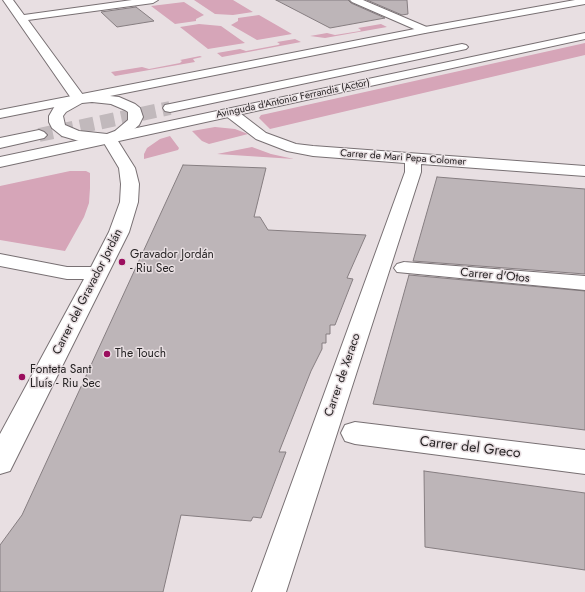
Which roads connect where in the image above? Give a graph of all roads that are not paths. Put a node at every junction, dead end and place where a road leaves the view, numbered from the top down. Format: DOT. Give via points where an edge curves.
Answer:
graph roads {
  1 [pos="8,0"];
  2 [pos="153,0"];
  3 [pos="355,0"];
  4 [pos="585,1"];
  5 [pos="21,18"];
  6 [pos="425,30"];
  7 [pos="585,36"];
  8 [pos="351,58"];
  9 [pos="79,99"];
  10 [pos="170,108"];
  11 [pos="231,113"];
  12 [pos="0,114"];
  13 [pos="32,121"];
  14 [pos="0,128"];
  15 [pos="40,135"];
  16 [pos="109,138"];
  17 [pos="0,144"];
  18 [pos="413,158"];
  19 [pos="0,162"];
  20 [pos="585,171"];
  21 [pos="0,260"];
  22 [pos="404,268"];
  23 [pos="99,273"];
  24 [pos="585,283"];
  25 [pos="355,433"];
  26 [pos="0,462"];
  27 [pos="585,462"];
  28 [pos="269,592"];
  1 -- 5 [label="street"];
  2 -- 5 [label="street"];
  3 -- 6 [label="street"];
  4 -- 6 [label="street"];
  5 -- 9 [label="street"];
  6 -- 9 [label="street"];
  7 -- 11 [label="street, Avinguda d'Antonio Ferrandis (Actor)"];
  8 -- 10 [label="street, Avinguda d'Antonio Ferrandis (Actor)" via="471,40"];
  9 -- 12 [label="street"];
  9 -- 16 [label="street" via="60,109 56,116 59,128 79,136"];
  9 -- 16 [label="street" via="114,100 130,107 134,112 136,117 129,128"];
  11 -- 16 [label="street, Avinguda d'Antonio Ferrandis (Actor)"];
  11 -- 18 [label="street, Carrer de Mari Pepa Colomer" via="261,136 293,148"];
  13 -- 14 [label="street"];
  15 -- 17 [label="street"];
  16 -- 19 [label="street, Avinguda d'Antonio Ferrandis (Actor)"];
  16 -- 23 [label="street, Carrer del Gravador Jordán" via="127,168 130,190 129,202 119,232"];
  18 -- 20 [label="street, Carrer de Mari Pepa Colomer"];
  18 -- 28 [label="street, Carrer de Xeraco" via="413,172"];
  21 -- 23 [label="street" via="67,272"];
  22 -- 24 [label="street, Carrer d'Otos"];
  23 -- 26 [label="street, Carrer del Gravador Jordán"];
  25 -- 27 [label="street, Carrer del Greco"];
}
